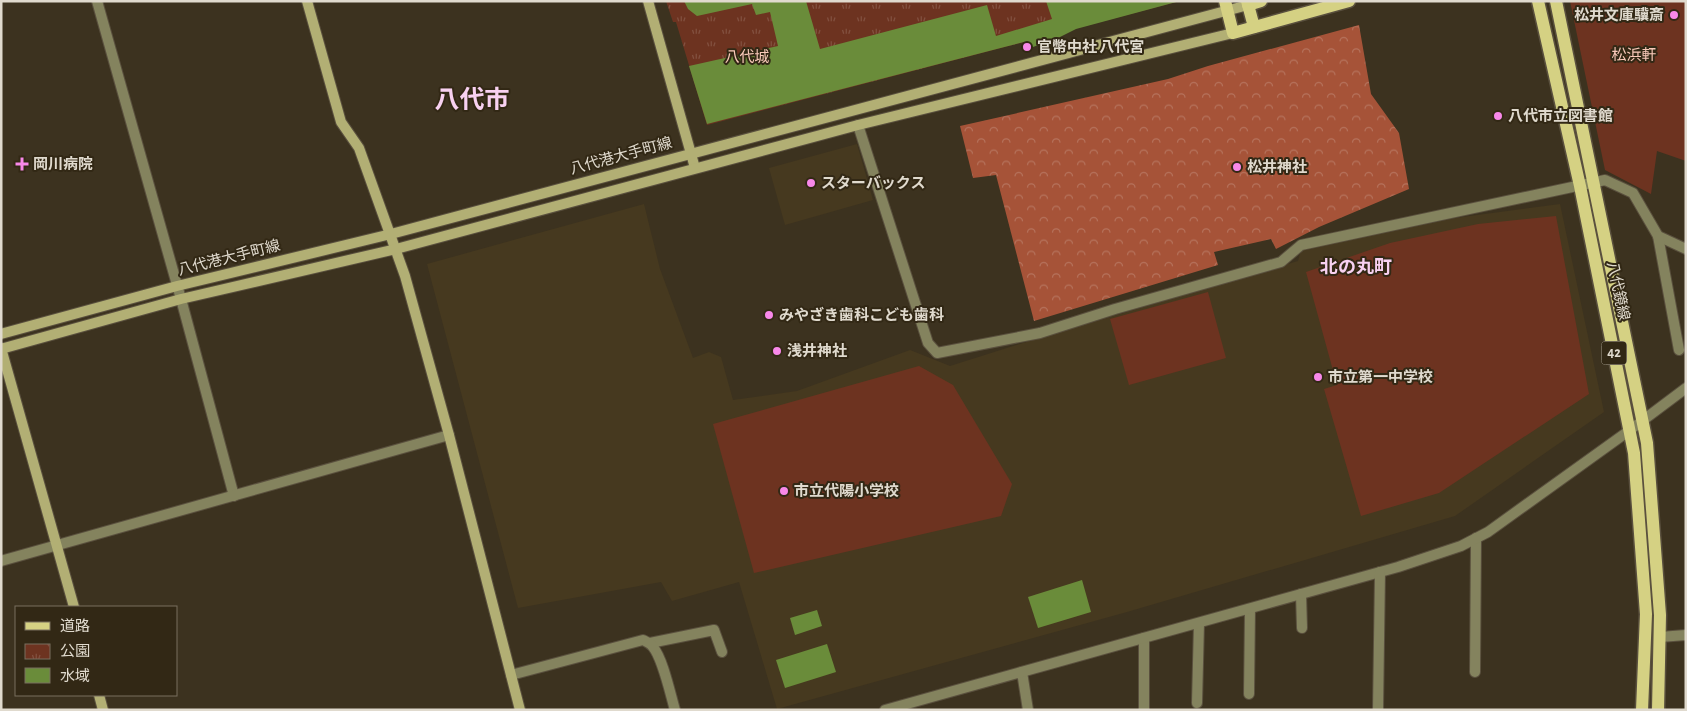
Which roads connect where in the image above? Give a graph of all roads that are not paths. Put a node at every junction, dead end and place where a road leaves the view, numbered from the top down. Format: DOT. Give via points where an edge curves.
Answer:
graph roads {
  1 [pos="97,1"];
  2 [pos="307,1"];
  3 [pos="648,1"];
  4 [pos="1261,1"];
  5 [pos="1349,1"];
  6 [pos="1538,1"];
  7 [pos="1556,1"];
  8 [pos="1247,3"];
  9 [pos="1226,6"];
  10 [pos="1254,27"];
  11 [pos="1233,33"];
  12 [pos="858,124"];
  13 [pos="690,153"];
  14 [pos="695,168"];
  15 [pos="1593,183"];
  16 [pos="1580,186"];
  17 [pos="391,234"];
  18 [pos="1658,236"];
  19 [pos="396,249"];
  20 [pos="1686,249"];
  21 [pos="177,286"];
  22 [pos="181,298"];
  23 [pos="1,334"];
  24 [pos="1,349"];
  25 [pos="1679,350"];
  26 [pos="1686,388"];
  27 [pos="1643,421"];
  28 [pos="1630,430"];
  29 [pos="449,435"];
  30 [pos="234,496"];
  31 [pos="1476,538"];
  32 [pos="56,546"];
  33 [pos="1,561"];
  34 [pos="1380,572"];
  35 [pos="1301,594"];
  36 [pos="74,606"];
  37 [pos="1250,608"];
  38 [pos="1199,623"];
  39 [pos="1302,628"];
  40 [pos="1686,635"];
  41 [pos="1660,637"];
  42 [pos="1144,638"];
  43 [pos="650,643"];
  44 [pos="722,652"];
  45 [pos="1022,672"];
  46 [pos="1475,672"];
  47 [pos="510,675"];
  48 [pos="1249,694"];
  49 [pos="99,696"];
  50 [pos="1197,703"];
  51 [pos="103,710"];
  52 [pos="520,710"];
  53 [pos="675,710"];
  54 [pos="885,710"];
  55 [pos="1028,710"];
  56 [pos="1144,710"];
  57 [pos="1378,710"];
  58 [pos="1642,710"];
  59 [pos="1658,710"];
  1 -- 21 [label="street"];
  2 -- 17 [label="main road" via="341,122 359,148"];
  3 -- 13 [label="main road"];
  4 -- 8 [label="main road"];
  5 -- 10 [label="main road"];
  6 -- 16 [label="main road, 八代鏡線 / 42"];
  7 -- 15 [label="main road, 八代鏡線 / 42"];
  8 -- 9 [label="main road, 八代港大手町線"];
  8 -- 10 [label="main road"];
  9 -- 11 [label="main road"];
  9 -- 13 [label="main road, 八代港大手町線" via="866,108"];
  10 -- 11 [label="main road"];
  11 -- 12 [label="main road, 八代港大手町線"];
  12 -- 14 [label="main road, 八代港大手町線"];
  12 -- 16 [label="street" via="928,343 937,353 1040,334 1281,262 1301,245"];
  13 -- 14 [label="main road"];
  13 -- 17 [label="main road, 八代港大手町線"];
  14 -- 19 [label="main road, 八代港大手町線"];
  15 -- 16 [label="street"];
  15 -- 18 [label="street" via="1605,180 1633,193"];
  15 -- 27 [label="main road, 八代鏡線 / 42"];
  16 -- 28 [label="main road, 八代鏡線 / 42"];
  17 -- 19 [label="main road"];
  17 -- 21 [label="main road, 八代港大手町線"];
  18 -- 20 [label="street"];
  18 -- 25 [label="street"];
  19 -- 22 [label="main road, 八代港大手町線"];
  19 -- 29 [label="main road"];
  21 -- 22 [label="street"];
  21 -- 23 [label="main road, 八代港大手町線"];
  22 -- 24 [label="main road, 八代港大手町線"];
  22 -- 30 [label="street"];
  24 -- 32 [label="main road"];
  26 -- 27 [label="street"];
  27 -- 28 [label="street"];
  27 -- 41 [label="main road, 八代鏡線 / 42" via="1648,452"];
  28 -- 31 [label="street"];
  28 -- 58 [label="main road, 八代鏡線 / 42" via="1646,614"];
  29 -- 30 [label="street"];
  29 -- 47 [label="main road"];
  30 -- 32 [label="street"];
  31 -- 34 [label="street"];
  31 -- 46 [label="street"];
  32 -- 33 [label="street"];
  32 -- 36 [label="main road"];
  34 -- 35 [label="street"];
  34 -- 57 [label="street"];
  35 -- 37 [label="street"];
  35 -- 39 [label="street"];
  37 -- 38 [label="street"];
  37 -- 48 [label="street"];
  38 -- 42 [label="street"];
  38 -- 50 [label="street"];
  40 -- 41 [label="street"];
  41 -- 59 [label="main road, 八代鏡線 / 42"];
  42 -- 45 [label="street"];
  42 -- 56 [label="street"];
  43 -- 44 [label="street" via="714,630"];
  43 -- 47 [label="street" via="643,640"];
  43 -- 53 [label="street" via="660,660"];
  45 -- 54 [label="street"];
  45 -- 55 [label="street"];
  47 -- 52 [label="main road"];
  49 -- 51 [label="main road"];
}
